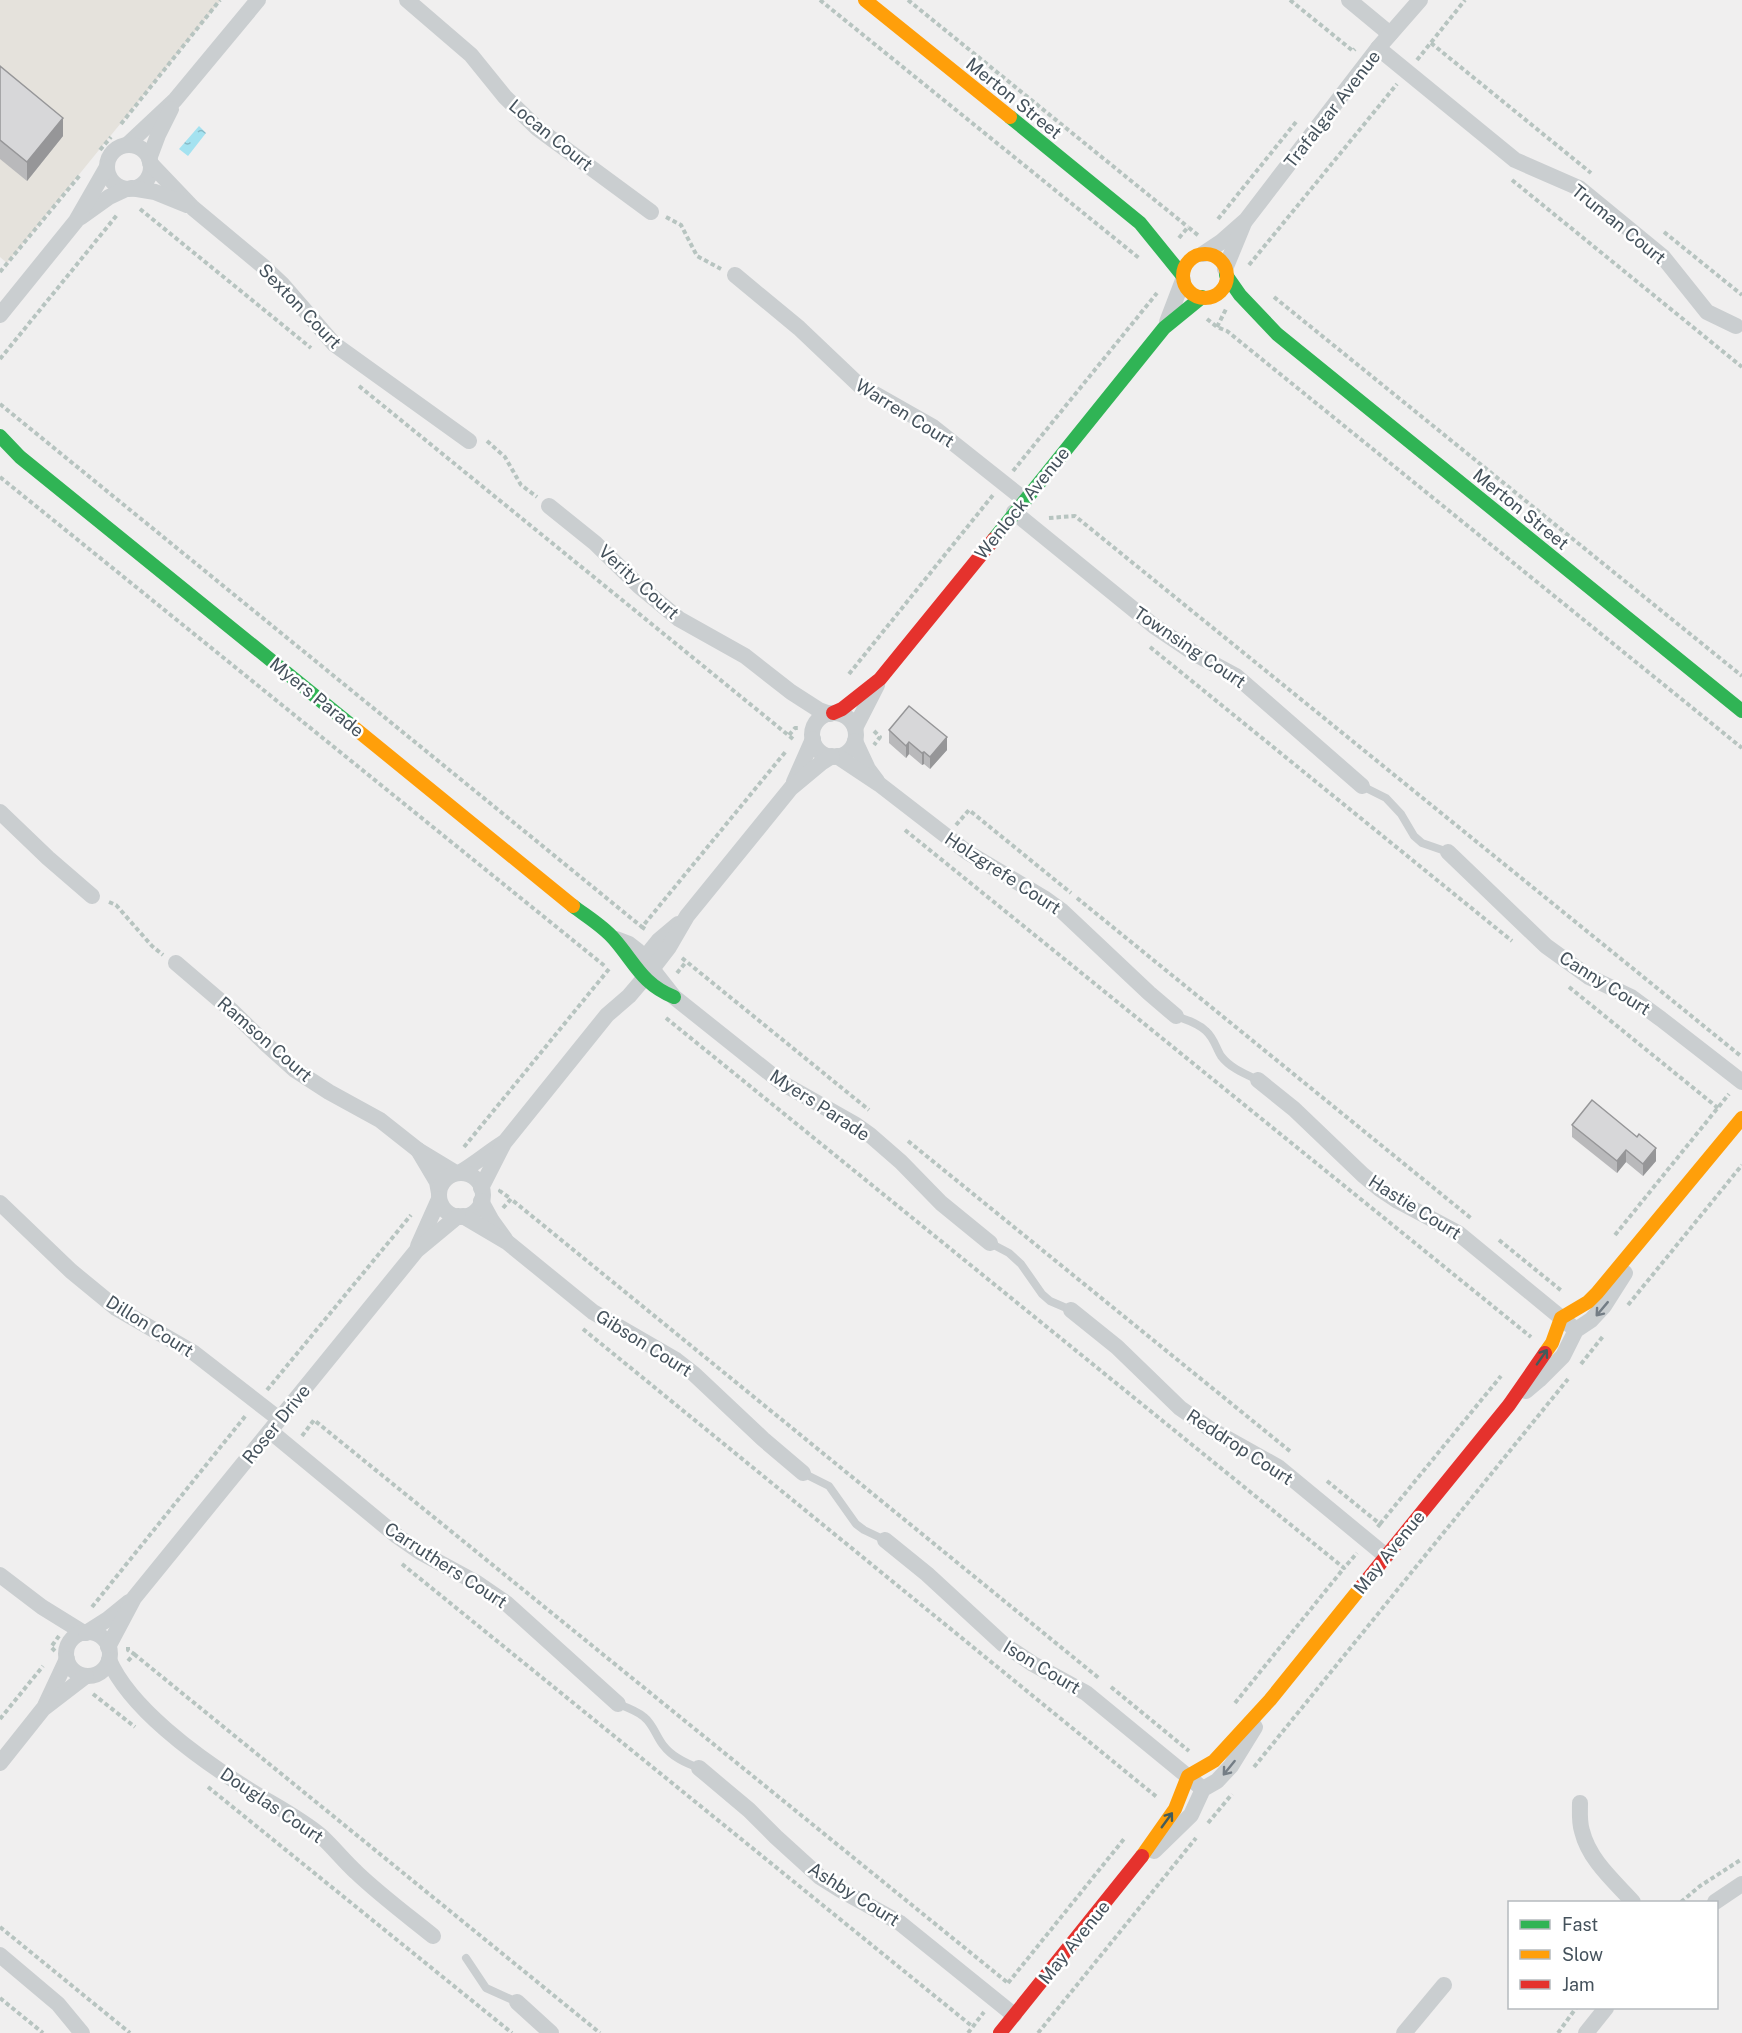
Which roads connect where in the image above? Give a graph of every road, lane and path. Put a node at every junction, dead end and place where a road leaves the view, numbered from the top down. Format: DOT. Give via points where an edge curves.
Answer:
graph roads {
  1 [pos="258,0"];
  2 [pos="407,0"];
  3 [pos="820,0"];
  4 [pos="865,0"];
  5 [pos="908,0"];
  6 [pos="1290,0"];
  7 [pos="1348,0"];
  8 [pos="1420,0"];
  9 [pos="1465,0"];
  10 [pos="1376,22"];
  11 [pos="1390,34"];
  12 [pos="1431,43"];
  13 [pos="1378,48"];
  14 [pos="1353,51"];
  15 [pos="1346,60"];
  16 [pos="1407,72"];
  17 [pos="1396,86"];
  18 [pos="1405,93"];
  19 [pos="175,100"];
  20 [pos="1302,114"];
  21 [pos="127,145"];
  22 [pos="150,161"];
  23 [pos="107,167"];
  24 [pos="1505,174"];
  25 [pos="80,175"];
  26 [pos="1596,176"];
  27 [pos="129,188"];
  28 [pos="138,207"];
  29 [pos="193,208"];
  30 [pos="651,212"];
  31 [pos="1246,220"];
  32 [pos="76,221"];
  33 [pos="1215,222"];
  34 [pos="1140,223"];
  35 [pos="1188,227"];
  36 [pos="1660,228"];
  37 [pos="1167,237"];
  38 [pos="1184,244"];
  39 [pos="1202,254"];
  40 [pos="1144,263"];
  41 [pos="1249,265"];
  42 [pos="0,272"];
  43 [pos="1226,272"];
  44 [pos="735,275"];
  45 [pos="1183,278"];
  46 [pos="1268,292"];
  47 [pos="1742,295"];
  48 [pos="1205,297"];
  49 [pos="0,315"];
  50 [pos="1217,327"];
  51 [pos="1164,328"];
  52 [pos="1739,329"];
  53 [pos="1277,334"];
  54 [pos="315,350"];
  55 [pos="1742,367"];
  56 [pos="352,381"];
  57 [pos="0,436"];
  58 [pos="469,441"];
  59 [pos="0,444"];
  60 [pos="20,457"];
  61 [pos="0,477"];
  62 [pos="549,506"];
  63 [pos="1019,506"];
  64 [pos="1036,530"];
  65 [pos="1144,643"];
  66 [pos="1742,676"];
  67 [pos="880,679"];
  68 [pos="791,692"];
  69 [pos="1742,711"];
  70 [pos="831,713"];
  71 [pos="855,734"];
  72 [pos="813,736"];
  73 [pos="1742,748"];
  74 [pos="834,756"];
  75 [pos="879,784"];
  76 [pos="1362,786"];
  77 [pos="791,788"];
  78 [pos="0,812"];
  79 [pos="900,826"];
  80 [pos="946,837"];
  81 [pos="1448,852"];
  82 [pos="92,896"];
  83 [pos="642,927"];
  84 [pos="613,938"];
  85 [pos="1514,943"];
  86 [pos="176,963"];
  87 [pos="644,969"];
  88 [pos="608,970"];
  89 [pos="1561,980"];
  90 [pos="1176,1016"];
  91 [pos="1742,1056"];
  92 [pos="1258,1080"];
  93 [pos="1742,1082"];
  94 [pos="1718,1108"];
  95 [pos="1742,1118"];
  96 [pos="504,1143"];
  97 [pos="418,1150"];
  98 [pos="1742,1165"];
  99 [pos="457,1173"];
  100 [pos="481,1194"];
  101 [pos="439,1196"];
  102 [pos="0,1203"];
  103 [pos="461,1216"];
  104 [pos="1474,1221"];
  105 [pos="1493,1236"];
  106 [pos="1642,1240"];
  107 [pos="507,1242"];
  108 [pos="990,1243"];
  109 [pos="417,1250"];
  110 [pos="1566,1295"];
  111 [pos="1071,1310"];
  112 [pos="1622,1312"];
  113 [pos="1562,1318"];
  114 [pos="1576,1330"];
  115 [pos="1607,1331"];
  116 [pos="1532,1338"];
  117 [pos="1577,1368"];
  118 [pos="1570,1377"];
  119 [pos="1509,1405"];
  120 [pos="274,1425"];
  121 [pos="803,1473"];
  122 [pos="885,1540"];
  123 [pos="1386,1556"];
  124 [pos="1344,1568"];
  125 [pos="0,1575"];
  126 [pos="113,1624"];
  127 [pos="75,1630"];
  128 [pos="109,1654"];
  129 [pos="134,1654"];
  130 [pos="66,1656"];
  131 [pos="44,1665"];
  132 [pos="88,1676"];
  133 [pos="64,1683"];
  134 [pos="105,1685"];
  135 [pos="1270,1700"];
  136 [pos="618,1704"];
  137 [pos="1229,1710"];
  138 [pos="0,1719"];
  139 [pos="140,1731"];
  140 [pos="0,1763"];
  141 [pos="699,1768"];
  142 [pos="1248,1774"];
  143 [pos="1188,1776"];
  144 [pos="205,1784"];
  145 [pos="1203,1789"];
  146 [pos="1233,1793"];
  147 [pos="1580,1803"];
  148 [pos="1742,1858"];
  149 [pos="1133,1868"];
  150 [pos="1742,1884"];
  151 [pos="1633,1901"];
  152 [pos="1682,1901"];
  153 [pos="1716,1901"];
  154 [pos="0,1927"];
  155 [pos="434,1936"];
  156 [pos="0,1955"];
  157 [pos="466,1958"];
  158 [pos="1444,1985"];
  159 [pos="0,1998"];
  160 [pos="517,2002"];
  161 [pos="1575,2009"];
  162 [pos="1604,2009"];
  163 [pos="1014,2015"];
  164 [pos="973,2027"];
  165 [pos="43,2033"];
  166 [pos="82,2033"];
  167 [pos="130,2033"];
  168 [pos="512,2033"];
  169 [pos="551,2033"];
  170 [pos="600,2033"];
  171 [pos="968,2033"];
  172 [pos="1000,2033"];
  173 [pos="1038,2033"];
  174 [pos="1404,2033"];
  175 [pos="1558,2033"];
  176 [pos="1586,2033"];
  1 -- 19 [label="street"];
  2 -- 30 [label="street, Locan Court" via="471,55 537,128"];
  3 -- 40 [label="path"];
  4 -- 34 [label="street, Merton Street"];
  5 -- 35 [label="path"];
  6 -- 14 [label="path"];
  7 -- 10 [label="street"];
  8 -- 11 [label="street, Trafalgar Avenue"];
  9 -- 12 [label="path"];
  10 -- 11 [label="street"];
  10 -- 14 [label="path"];
  11 -- 13 [label="street, Trafalgar Avenue"];
  12 -- 16 [label="path"];
  12 -- 26 [label="path"];
  13 -- 16 [label="street, Truman Court"];
  13 -- 31 [label="street, Trafalgar Avenue"];
  14 -- 15 [label="path"];
  16 -- 17 [label="path"];
  16 -- 52 [label="street, Truman Court" via="1515,159 1580,188 1662,257 1707,312"];
  17 -- 18 [label="path"];
  17 -- 41 [label="path"];
  19 -- 21 [label="street"];
  19 -- 22 [label="street"];
  20 -- 33 [label="path"];
  21 -- 22 [label="street" via="138,147"];
  21 -- 23 [label="street" via="112,152"];
  22 -- 27 [label="street" via="148,177 138,187"];
  22 -- 29 [label="street, Sexton Court"];
  23 -- 27 [label="street" via="115,184"];
  23 -- 32 [label="street"];
  24 -- 55 [label="path"];
  25 -- 42 [label="path"];
  27 -- 29 [label="street, Sexton Court" via="155,192"];
  27 -- 32 [label="street"];
  28 -- 54 [label="path"];
  29 -- 58 [label="street, Sexton Court" via="264,267 334,344"];
  30 -- 44 [label="path" via="681,225 697,256"];
  31 -- 39 [label="street, Trafalgar Avenue"];
  31 -- 43 [label="street, Trafalgar Avenue"];
  32 -- 49 [label="street"];
  34 -- 37 [label="street, Merton Street"];
  34 -- 45 [label="street, Merton Street"];
  36 -- 47 [label="path"];
  38 -- 39 [label="street"];
  39 -- 43 [label="street" via="1219,259"];
  39 -- 45 [label="street" via="1188,261"];
  43 -- 48 [label="street" via="1226,282 1219,292"];
  43 -- 53 [label="street, Merton Street" via="1240,295"];
  44 -- 63 [label="street, Warren Court" via="859,385 933,427"];
  45 -- 48 [label="street" via="1188,290"];
  45 -- 51 [label="street, Wenlock Avenue"];
  46 -- 66 [label="path"];
  48 -- 51 [label="street, Wenlock Avenue"];
  48 -- 53 [label="street, Merton Street"];
  50 -- 73 [label="path" via="1227,331"];
  51 -- 63 [label="street, Wenlock Avenue"];
  53 -- 69 [label="street, Merton Street"];
  56 -- 83 [label="path" via="795,740"];
  57 -- 60 [label="street, Myers Parade"];
  58 -- 62 [label="path" via="488,441 505,457 521,484"];
  59 -- 60 [label="street, Myers Parade"];
  60 -- 84 [label="street, Myers Parade"];
  61 -- 88 [label="path"];
  62 -- 68 [label="street, Verity Court" via="679,619 745,656"];
  63 -- 64 [label="street, Townsing Court"];
  63 -- 67 [label="street, Wenlock Avenue"];
  64 -- 76 [label="street, Townsing Court" via="1154,626 1236,676"];
  64 -- 91 [label="path" via="1045,518 1076,516"];
  65 -- 85 [label="path"];
  67 -- 70 [label="street, Wenlock Avenue" via="842,710"];
  67 -- 71 [label="street, Wenlock Avenue"];
  68 -- 70 [label="street, Verity Court"];
  68 -- 72 [label="street, Verity Court" via="809,720"];
  70 -- 71 [label="street" via="849,718"];
  70 -- 72 [label="street" via="818,720"];
  71 -- 74 [label="street" via="848,751"];
  71 -- 75 [label="street, Holzgrefe Court" via="868,769"];
  72 -- 74 [label="street" via="818,749"];
  72 -- 77 [label="street"];
  74 -- 75 [label="street, Holzgrefe Court"];
  74 -- 77 [label="street"];
  75 -- 80 [label="street, Holzgrefe Court"];
  76 -- 81 [label="lane" via="1386,798 1422,843"];
  77 -- 87 [label="street" via="687,916 669,947"];
  78 -- 82 [label="street"];
  79 -- 116 [label="path"];
  80 -- 90 [label="street, Holzgrefe Court" via="1062,911"];
  80 -- 104 [label="path" via="969,810"];
  81 -- 93 [label="street, Canny Court" via="1546,946 1589,977 1654,1013"];
  82 -- 86 [label="path" via="116,905 158,951"];
  84 -- 87 [label="street, Myers Parade" via="629,944"];
  86 -- 97 [label="street, Ramson Court" via="296,1070 380,1120"];
  87 -- 96 [label="street" via="629,996 607,1015"];
  87 -- 108 [label="street, Myers Parade" via="782,1083 870,1136"];
  89 -- 94 [label="path"];
  90 -- 92 [label="lane" via="1206,1031 1222,1058"];
  92 -- 113 [label="street, Hastie Court" via="1380,1189 1458,1233"];
  95 -- 106 [label="street, May Avenue"];
  96 -- 99 [label="street"];
  96 -- 100 [label="street"];
  97 -- 99 [label="street, Ramson Court"];
  97 -- 101 [label="street, Ramson Court" via="437,1182"];
  98 -- 112 [label="path"];
  99 -- 100 [label="street" via="470,1175 479,1183"];
  99 -- 101 [label="street" via="444,1180"];
  100 -- 103 [label="street" via="474,1211"];
  100 -- 107 [label="street, Gibson Court" via="492,1221"];
  101 -- 103 [label="street" via="444,1209"];
  101 -- 109 [label="street, Roser Drive"];
  102 -- 120 [label="street, Dillon Court" via="116,1308 194,1353"];
  103 -- 107 [label="street, Gibson Court"];
  103 -- 109 [label="street, Roser Drive"];
  105 -- 110 [label="path"];
  106 -- 113 [label="street, May Avenue" via="1588,1302"];
  106 -- 114 [label="street, May Avenue, one-way" via="1604,1306"];
  107 -- 121 [label="street, Gibson Court" via="593,1312 656,1347 694,1374"];
  108 -- 111 [label="lane" via="1022,1264 1050,1301"];
  109 -- 120 [label="street, Roser Drive"];
  111 -- 123 [label="street, Reddrop Court" via="1117,1347 1180,1408 1278,1467"];
  113 -- 114 [label="street, Hastie Court"];
  119 -- 113 [label="street, May Avenue, one-way" via="1552,1343"];
  114 -- 119 [label="street, May Avenue" via="1569,1347 1553,1367"];
  115 -- 117 [label="path"];
  118 -- 142 [label="path"];
  119 -- 123 [label="street, May Avenue"];
  120 -- 126 [label="street, Roser Drive"];
  120 -- 136 [label="street, Carruthers Court" via="397,1536 506,1603"];
  121 -- 122 [label="lane" via="829,1486 856,1524"];
  122 -- 143 [label="street, Ison Court" via="1003,1644 1086,1693"];
  123 -- 135 [label="street, May Avenue"];
  124 -- 137 [label="path"];
  125 -- 127 [label="street"];
  126 -- 127 [label="street, Roser Drive"];
  126 -- 127 [label="path" via="101,1613 81,1611"];
  126 -- 128 [label="street, Roser Drive"];
  126 -- 129 [label="path" via="128,1639 128,1650"];
  127 -- 128 [label="street" via="98,1635"];
  127 -- 130 [label="street"];
  127 -- 131 [label="path" via="51,1647 55,1651"];
  128 -- 132 [label="street" via="102,1671"];
  128 -- 134 [label="street"];
  129 -- 134 [label="path"];
  129 -- 170 [label="path"];
  130 -- 132 [label="street" via="71,1669"];
  130 -- 133 [label="street"];
  131 -- 133 [label="path"];
  131 -- 138 [label="path"];
  132 -- 133 [label="street"];
  132 -- 134 [label="street, Douglas Court"];
  133 -- 134 [label="path" via="81,1697"];
  133 -- 140 [label="street"];
  134 -- 139 [label="path"];
  134 -- 155 [label="street, Douglas Court" via="135,1700 175,1737 231,1778 286,1810"];
  135 -- 143 [label="street, May Avenue" via="1214,1761"];
  135 -- 145 [label="street, May Avenue, one-way" via="1235,1761"];
  136 -- 141 [label="lane" via="644,1717 671,1754"];
  141 -- 163 [label="street, Ashby Court" via="820,1877 900,1923"];
  143 -- 145 [label="street, Ison Court"];
  149 -- 143 [label="street, May Avenue, one-way" via="1175,1809"];
  144 -- 168 [label="path"];
  145 -- 149 [label="street, May Avenue" via="1191,1815"];
  146 -- 173 [label="path"];
  147 -- 151 [label="street" via="1581,1830 1587,1845"];
  148 -- 152 [label="path"];
  149 -- 163 [label="street, May Avenue"];
  150 -- 153 [label="street"];
  154 -- 167 [label="path"];
  156 -- 166 [label="street" via="58,2004"];
  157 -- 160 [label="lane" via="486,1988"];
  158 -- 174 [label="street"];
  159 -- 165 [label="path"];
  160 -- 169 [label="street"];
  161 -- 175 [label="path"];
  162 -- 176 [label="street"];
  163 -- 172 [label="street, May Avenue"];
  164 -- 171 [label="path"];
}
